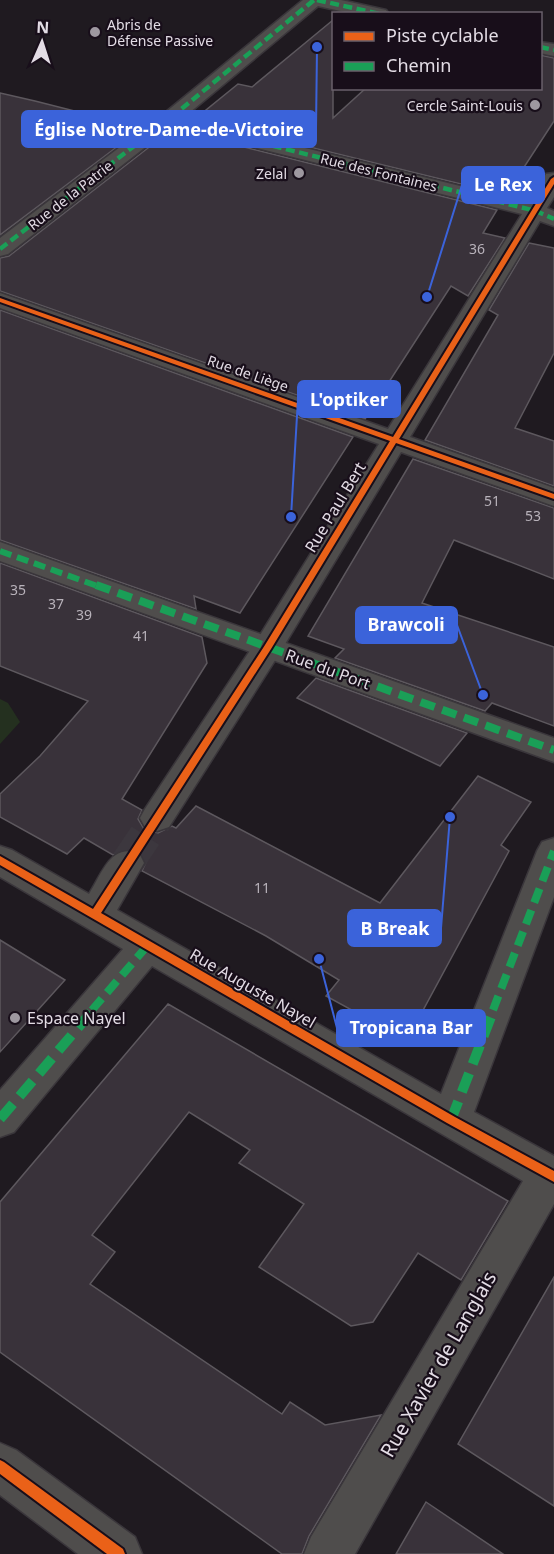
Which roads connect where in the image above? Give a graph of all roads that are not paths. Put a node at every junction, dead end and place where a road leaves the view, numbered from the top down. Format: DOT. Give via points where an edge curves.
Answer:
graph roads {
  1 [pos="315,0"];
  2 [pos="371,12"];
  3 [pos="168,120"];
  4 [pos="554,179"];
  5 [pos="548,213"];
  6 [pos="0,249"];
  7 [pos="0,300"];
  8 [pos="394,439"];
  9 [pos="554,497"];
  10 [pos="0,550"];
  11 [pos="268,647"];
  12 [pos="554,750"];
  13 [pos="157,818"];
  14 [pos="554,851"];
  15 [pos="0,860"];
  16 [pos="127,862"];
  17 [pos="95,914"];
  18 [pos="148,945"];
  19 [pos="0,1119"];
  20 [pos="451,1120"];
  21 [pos="551,1175"];
  22 [pos="0,1466"];
  23 [pos="118,1554"];
  24 [pos="328,1554"];
  1 -- 2 [label="street"];
  1 -- 3 [label="street, Rue de la Patrie"];
  3 -- 5 [label="street, Rue des Fontaines"];
  3 -- 6 [label="street, Rue de la Patrie"];
  4 -- 5 [label="street, Rue Paul Bert"];
  5 -- 8 [label="street, Rue Paul Bert"];
  7 -- 8 [label="street, Rue de Liège"];
  8 -- 9 [label="street, Rue de Liège"];
  8 -- 11 [label="street, Rue Paul Bert"];
  10 -- 11 [label="street, Rue du Port"];
  11 -- 12 [label="street, Rue du Port"];
  11 -- 13 [label="street, Rue Paul Bert"];
  14 -- 20 [label="street"];
  15 -- 17 [label="street, Rue Auguste Nayel"];
  16 -- 17 [label="street"];
  17 -- 18 [label="street, Rue Auguste Nayel"];
  18 -- 19 [label="street"];
  18 -- 20 [label="street, Rue Auguste Nayel"];
  20 -- 21 [label="street, Rue Auguste Nayel"];
  21 -- 24 [label="street, Rue Xavier de Langlais"];
  22 -- 23 [label="street"];
}
